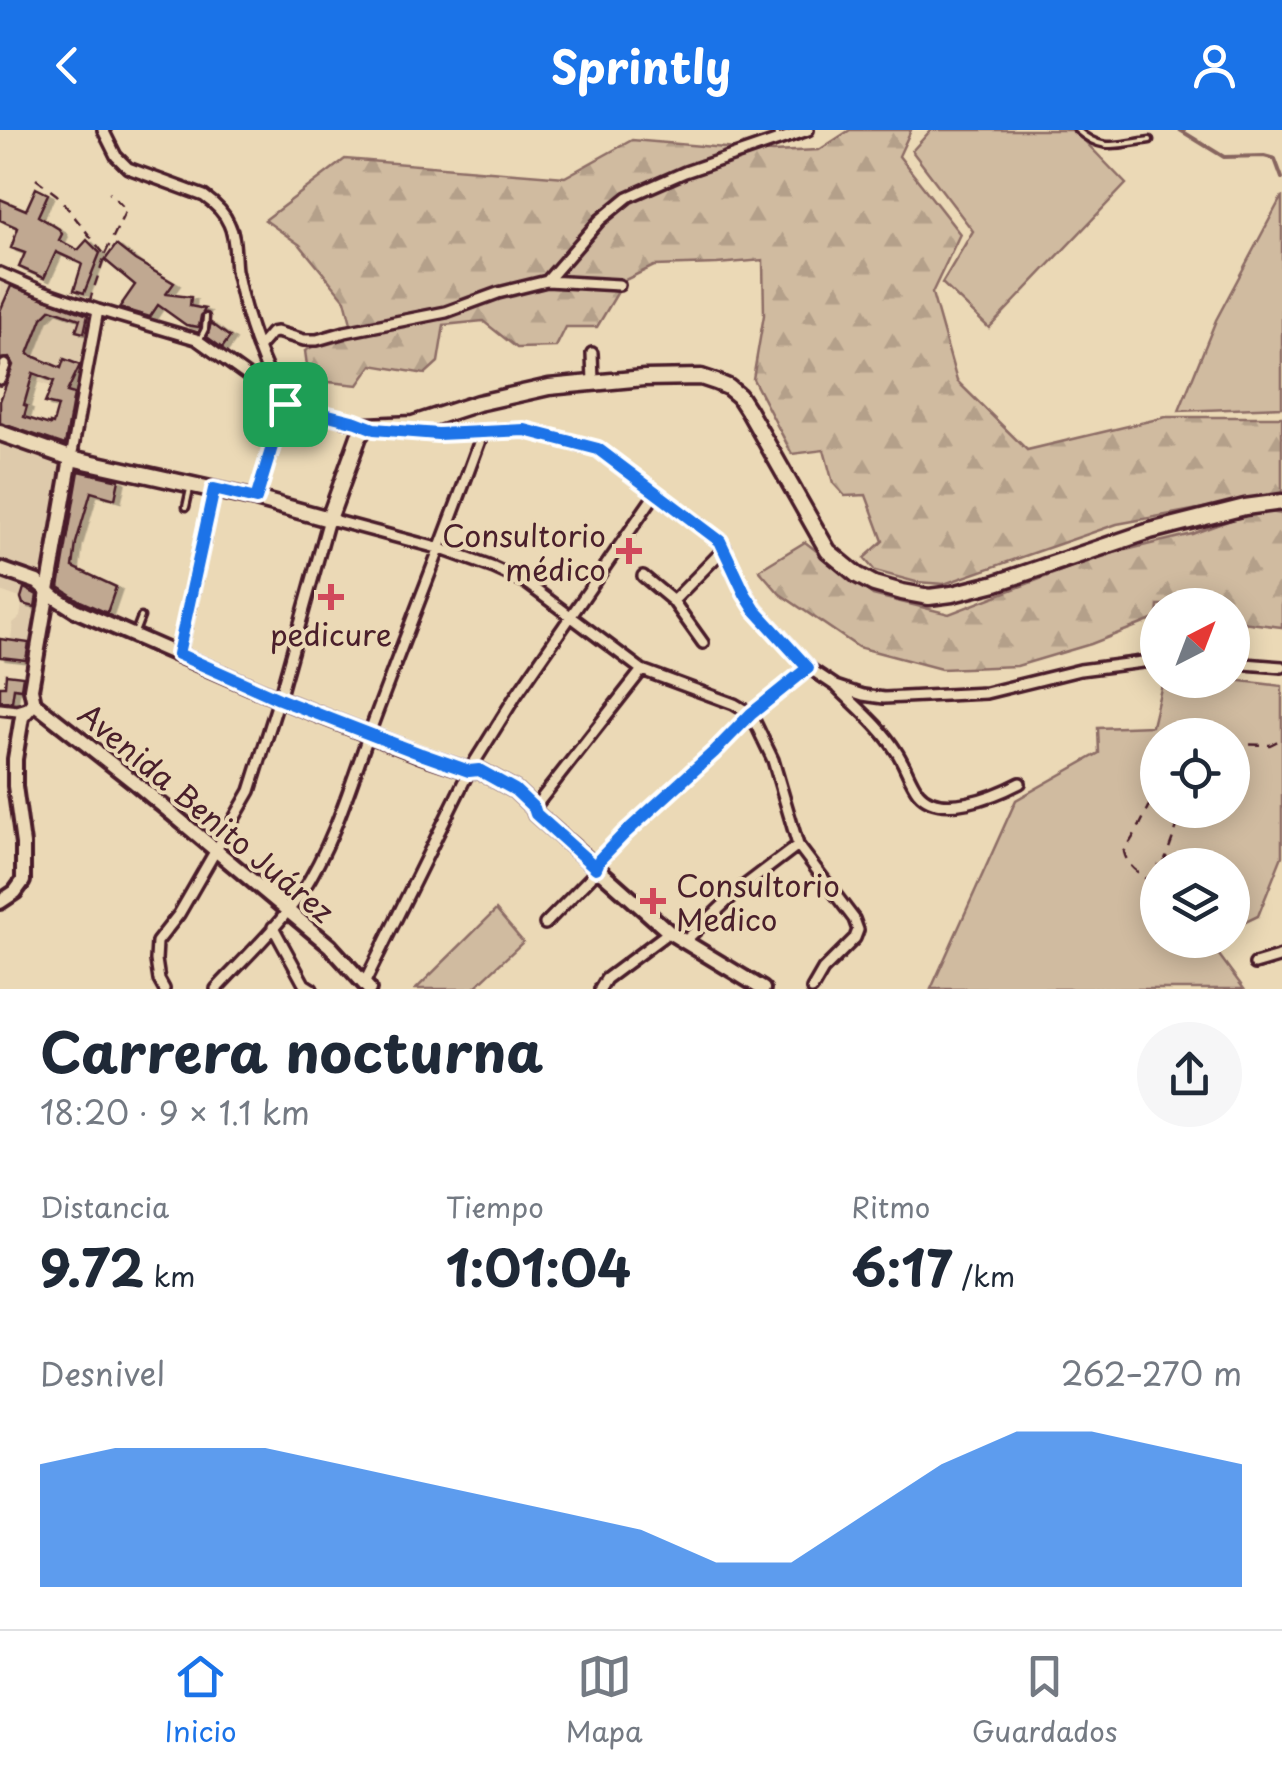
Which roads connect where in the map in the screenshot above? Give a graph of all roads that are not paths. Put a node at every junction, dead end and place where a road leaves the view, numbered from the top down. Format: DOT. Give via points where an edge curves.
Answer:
graph roads {
  1 [pos="103,130"];
  2 [pos="808,130"];
  3 [pos="1077,130"];
  4 [pos="777,135"];
  5 [pos="1150,140"];
  6 [pos="0,273"];
  7 [pos="548,281"];
  8 [pos="619,285"];
  9 [pos="93,308"];
  10 [pos="206,317"];
  11 [pos="199,341"];
  12 [pos="258,348"];
  13 [pos="592,353"];
  14 [pos="5,365"];
  15 [pos="0,379"];
  16 [pos="593,382"];
  17 [pos="285,404"];
  18 [pos="367,426"];
  19 [pos="483,432"];
  20 [pos="0,433"];
  21 [pos="70,458"];
  22 [pos="191,484"];
  23 [pos="214,489"];
  24 [pos="656,493"];
  25 [pos="256,499"];
  26 [pos="1282,502"];
  27 [pos="186,508"];
  28 [pos="329,519"];
  29 [pos="725,548"];
  30 [pos="441,549"];
  31 [pos="0,569"];
  32 [pos="642,576"];
  33 [pos="46,590"];
  34 [pos="673,601"];
  35 [pos="571,615"];
  36 [pos="142,617"];
  37 [pos="134,635"];
  38 [pos="703,643"];
  39 [pos="178,654"];
  40 [pos="1140,662"];
  41 [pos="1250,664"];
  42 [pos="1282,667"];
  43 [pos="808,668"];
  44 [pos="642,670"];
  45 [pos="836,686"];
  46 [pos="279,699"];
  47 [pos="34,703"];
  48 [pos="0,710"];
  49 [pos="751,714"];
  50 [pos="369,733"];
  51 [pos="469,771"];
  52 [pos="1020,783"];
  53 [pos="534,808"];
  54 [pos="798,845"];
  55 [pos="215,849"];
  56 [pos="596,868"];
  57 [pos="0,902"];
  58 [pos="288,912"];
  59 [pos="545,924"];
  60 [pos="273,927"];
  61 [pos="669,932"];
  62 [pos="685,941"];
  63 [pos="1282,956"];
  64 [pos="1255,964"];
  65 [pos="367,986"];
  66 [pos="305,987"];
  67 [pos="164,989"];
  68 [pos="216,989"];
  69 [pos="600,989"];
  70 [pos="763,989"];
  71 [pos="812,989"];
  1 -- 12 [label="street" via="128,168 204,196 222,212"];
  2 -- 4 [label="street"];
  3 -- 5 [label="lane" via="1096,144"];
  4 -- 7 [label="street" via="628,197"];
  6 -- 9 [label="street"];
  7 -- 8 [label="street"];
  7 -- 12 [label="street" via="317,340 276,332"];
  9 -- 11 [label="street"];
  9 -- 21 [label="street"];
  10 -- 11 [label="lane"];
  11 -- 17 [label="street"];
  12 -- 17 [label="street"];
  13 -- 16 [label="street"];
  14 -- 15 [label="street"];
  16 -- 18 [label="main road" via="506,396 413,424"];
  16 -- 26 [label="main road" via="701,377 728,387 748,410 828,551 874,584 929,597 996,583 1150,531"];
  17 -- 18 [label="street"];
  17 -- 25 [label="street"];
  18 -- 19 [label="street"];
  18 -- 28 [label="main road"];
  19 -- 24 [label="street" via="525,430 598,449"];
  19 -- 30 [label="street"];
  20 -- 21 [label="main road"];
  21 -- 22 [label="main road"];
  21 -- 33 [label="main road"];
  22 -- 23 [label="main road"];
  22 -- 27 [label="lane"];
  23 -- 25 [label="main road"];
  23 -- 39 [label="street"];
  24 -- 29 [label="street"];
  24 -- 35 [label="street"];
  25 -- 28 [label="main road"];
  28 -- 30 [label="street"];
  28 -- 46 [label="street"];
  29 -- 34 [label="street"];
  29 -- 43 [label="street" via="755,610"];
  30 -- 35 [label="street" via="525,582"];
  30 -- 50 [label="street"];
  31 -- 33 [label="main road"];
  32 -- 34 [label="street"];
  33 -- 37 [label="main road"];
  33 -- 47 [label="main road" via="30,689"];
  34 -- 38 [label="street"];
  35 -- 44 [label="street"];
  35 -- 51 [label="street"];
  36 -- 37 [label="lane"];
  37 -- 39 [label="main road"];
  39 -- 46 [label="main road"];
  40 -- 45 [label="street" via="951,696 884,698"];
  41 -- 42 [label="street"];
  43 -- 45 [label="street"];
  43 -- 49 [label="street"];
  44 -- 49 [label="street"];
  44 -- 53 [label="street"];
  45 -- 52 [label="street" via="886,736 924,798 973,803"];
  46 -- 50 [label="main road"];
  46 -- 55 [label="street" via="250,790"];
  47 -- 48 [label="street, Avenida Benito Juárez"];
  47 -- 55 [label="main road, Avenida Benito Juárez"];
  47 -- 57 [label="main road" via="22,717 14,759 23,881"];
  49 -- 54 [label="street" via="773,760"];
  49 -- 56 [label="street"];
  50 -- 51 [label="main road"];
  50 -- 58 [label="street" via="350,793"];
  51 -- 53 [label="main road" via="499,780"];
  51 -- 65 [label="street"];
  53 -- 56 [label="main road"];
  54 -- 62 [label="street"];
  54 -- 71 [label="street" via="858,930"];
  55 -- 58 [label="main road, Avenida Benito Juárez"];
  55 -- 67 [label="street" via="157,942"];
  56 -- 59 [label="street"];
  56 -- 61 [label="main road"];
  58 -- 60 [label="street"];
  58 -- 65 [label="main road, Avenida Benito Juárez"];
  60 -- 66 [label="street"];
  60 -- 68 [label="street"];
  61 -- 62 [label="main road"];
  61 -- 69 [label="street"];
  62 -- 70 [label="main road"];
  63 -- 64 [label="street"];
}
